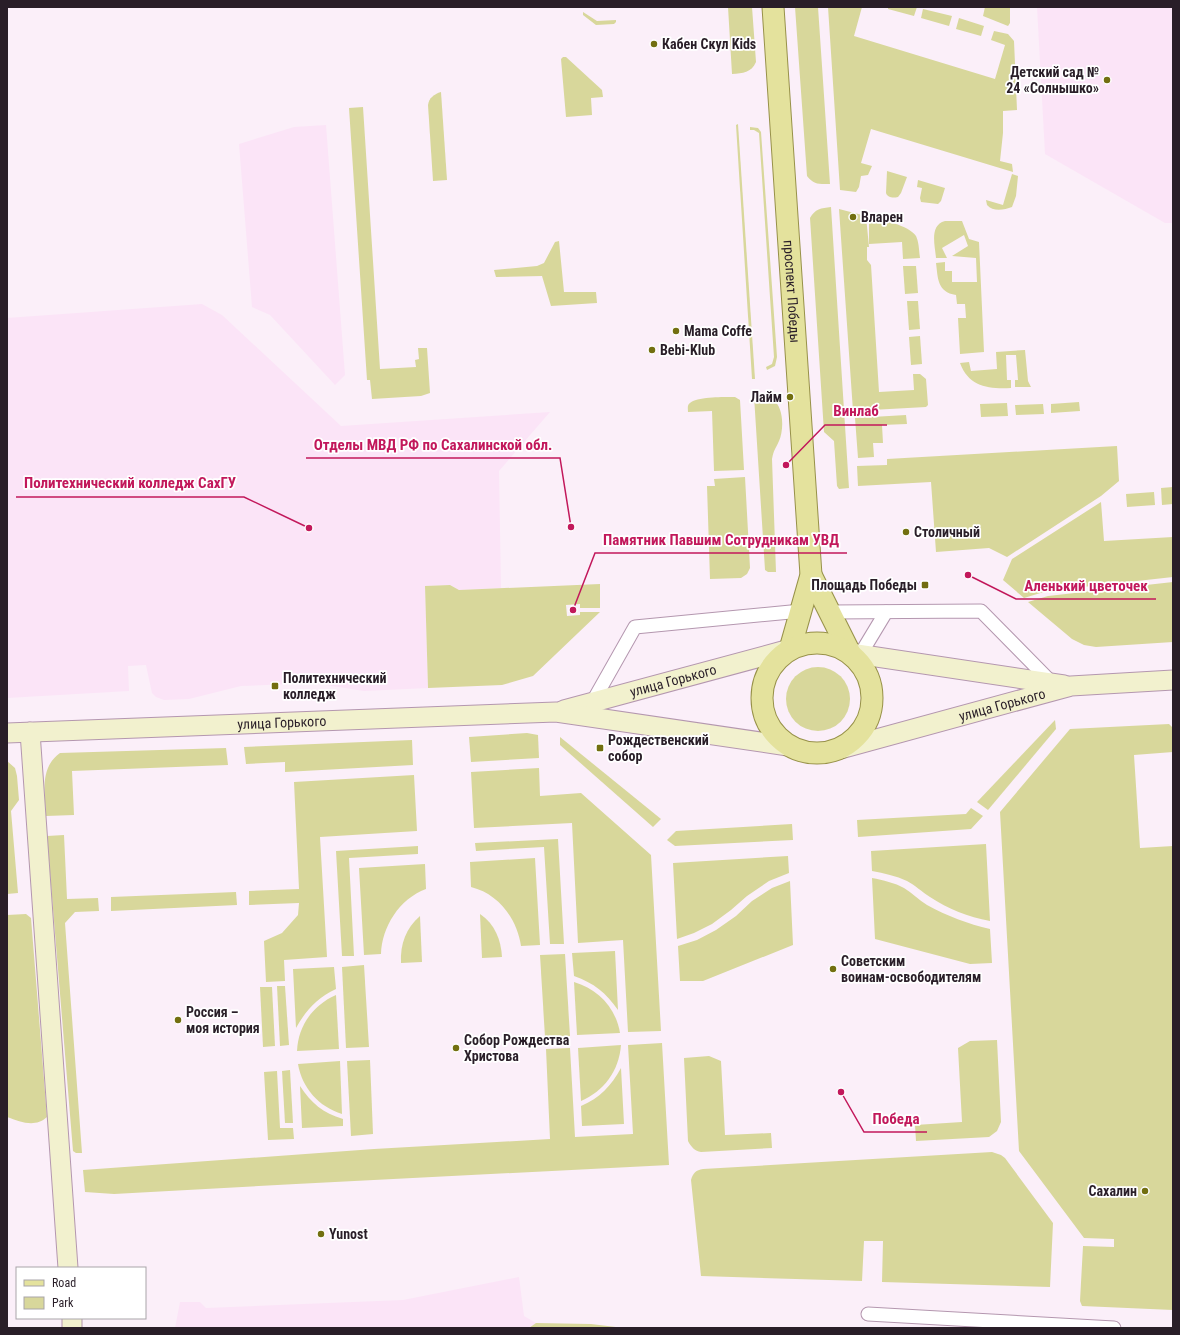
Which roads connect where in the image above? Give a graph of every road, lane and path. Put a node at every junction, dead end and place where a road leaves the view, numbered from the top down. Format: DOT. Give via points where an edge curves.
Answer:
graph roads {
  1 [pos="773,7"];
  2 [pos="811,575"];
  3 [pos="801,612"];
  4 [pos="830,612"];
  5 [pos="886,612"];
  6 [pos="790,649"];
  7 [pos="855,654"];
  8 [pos="1173,680"];
  9 [pos="1052,683"];
  10 [pos="1071,686"];
  11 [pos="592,703"];
  12 [pos="556,712"];
  13 [pos="30,732"];
  14 [pos="7,733"];
  15 [pos="788,746"];
  16 [pos="840,749"];
  17 [pos="68,1267"];
  18 [pos="868,1314"];
  19 [pos="1114,1328"];
  1 -- 2 [label="main road, проспект Победы"];
  2 -- 3 [label="main road, проспект Победы"];
  2 -- 4 [label="main road, проспект Победы"];
  3 -- 6 [label="main road, проспект Победы"];
  3 -- 11 [label="street" via="635,627"];
  4 -- 5 [label="street"];
  4 -- 7 [label="main road, проспект Победы"];
  5 -- 7 [label="street"];
  5 -- 9 [label="street" via="981,611"];
  6 -- 7 [label="main road" via="821,642"];
  6 -- 11 [label="main road, улица Горького"];
  6 -- 15 [label="main road" via="777,659 767,673 762,689 762,706 766,722 775,736"];
  7 -- 9 [label="main road, улица Горького"];
  7 -- 16 [label="main road" via="871,685 872,704 867,723 856,738"];
  8 -- 10 [label="main road, улица Горького"];
  9 -- 10 [label="main road, улица Горького"];
  10 -- 16 [label="main road, улица Горького"];
  11 -- 12 [label="main road, улица Горького"];
  12 -- 13 [label="main road, улица Горького"];
  12 -- 15 [label="main road, улица Горького"];
  13 -- 14 [label="main road, улица Горького"];
  13 -- 17 [label="main road"];
  15 -- 16 [label="main road" via="805,753 823,754"];
  18 -- 19 [label="street"];
}
